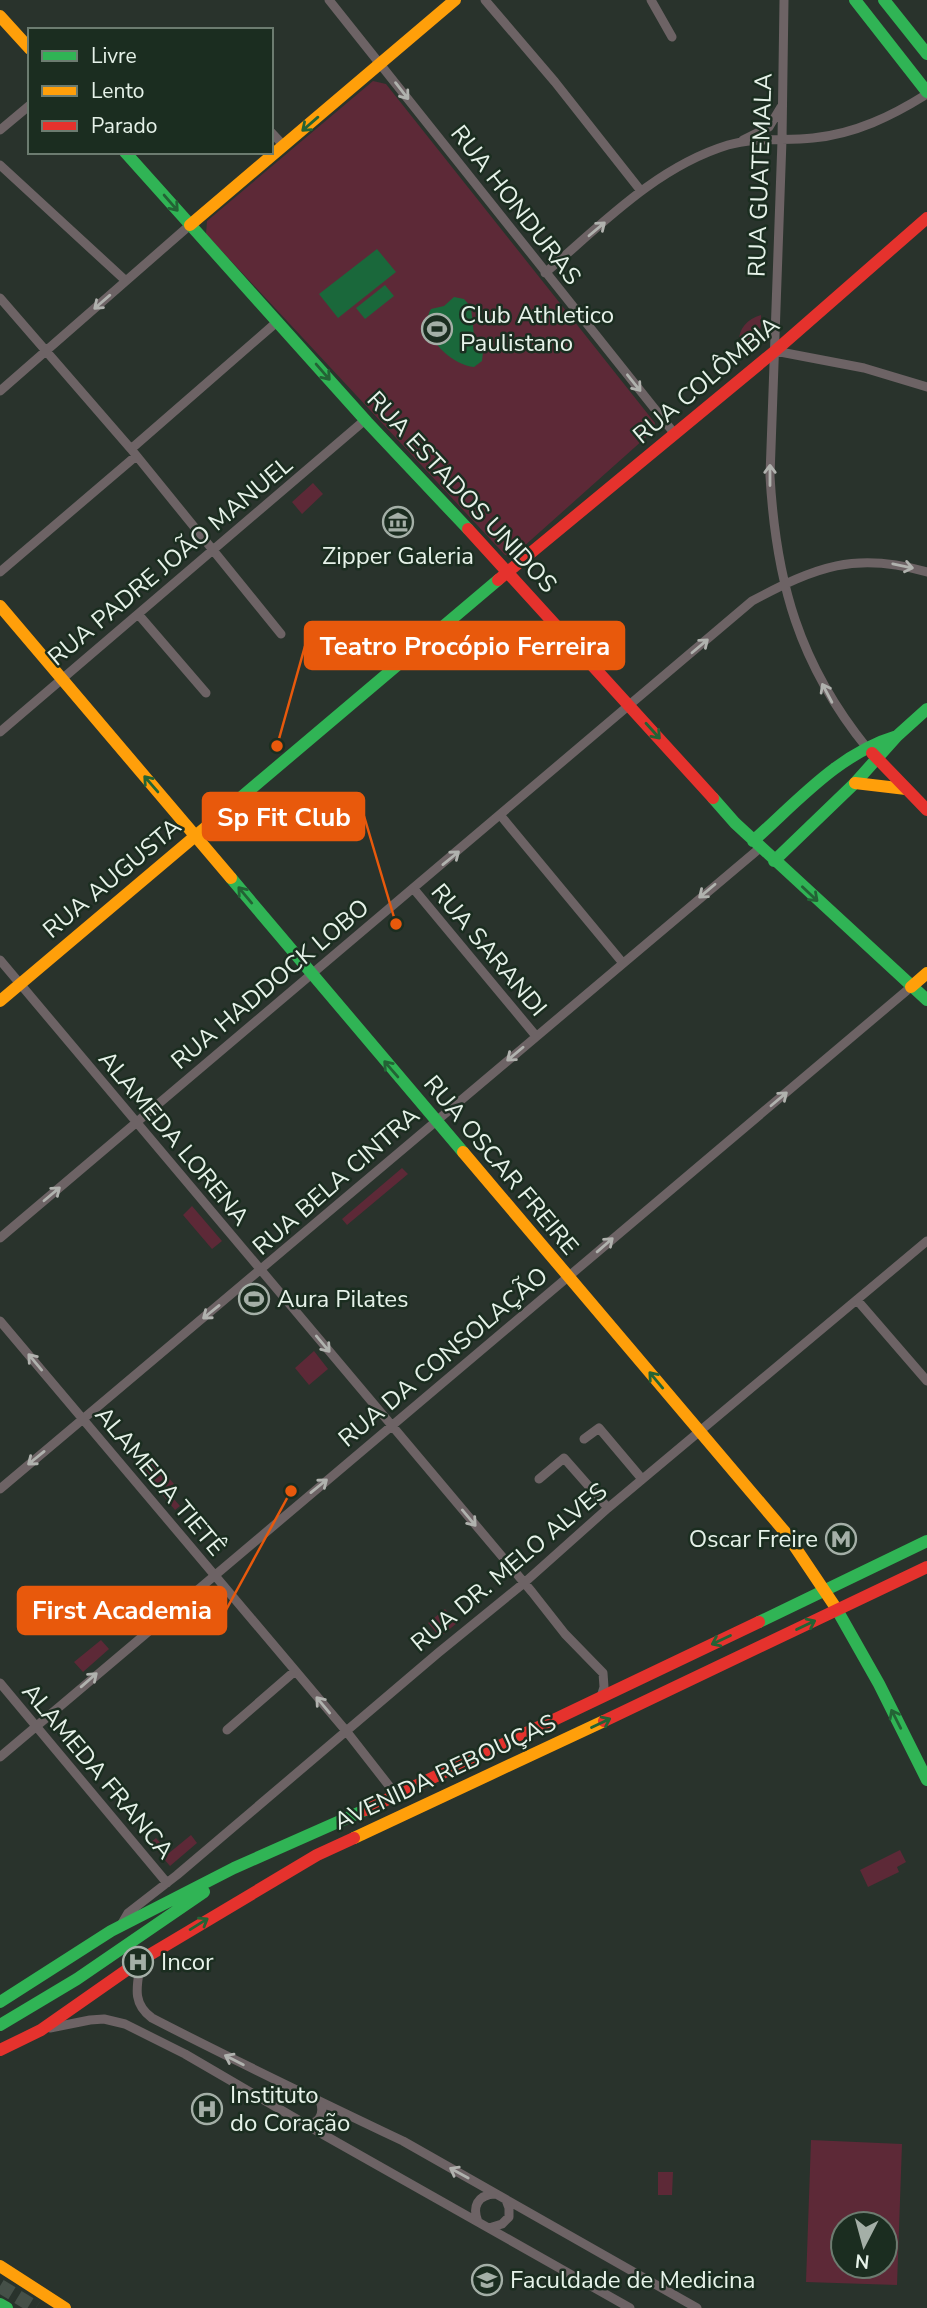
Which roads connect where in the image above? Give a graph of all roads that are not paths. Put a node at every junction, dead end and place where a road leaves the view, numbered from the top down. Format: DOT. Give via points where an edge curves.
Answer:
graph roads {
  1 [pos="328,0"];
  2 [pos="455,0"];
  3 [pos="485,0"];
  4 [pos="651,0"];
  5 [pos="784,0"];
  6 [pos="855,0"];
  7 [pos="884,0"];
  8 [pos="0,16"];
  9 [pos="672,37"];
  10 [pos="28,47"];
  11 [pos="927,54"];
  12 [pos="380,63"];
  13 [pos="927,93"];
  14 [pos="782,105"];
  15 [pos="28,107"];
  16 [pos="0,130"];
  17 [pos="273,134"];
  18 [pos="782,140"];
  19 [pos="738,142"];
  20 [pos="284,146"];
  21 [pos="127,154"];
  22 [pos="0,165"];
  23 [pos="642,191"];
  24 [pos="927,218"];
  25 [pos="190,225"];
  26 [pos="545,273"];
  27 [pos="126,281"];
  28 [pos="0,298"];
  29 [pos="278,321"];
  30 [pos="46,351"];
  31 [pos="775,351"];
  32 [pos="927,387"];
  33 [pos="0,391"];
  34 [pos="365,420"];
  35 [pos="674,433"];
  36 [pos="134,453"];
  37 [pos="214,550"];
  38 [pos="0,572"];
  39 [pos="509,572"];
  40 [pos="927,572"];
  41 [pos="784,585"];
  42 [pos="0,607"];
  43 [pos="138,614"];
  44 [pos="281,634"];
  45 [pos="62,679"];
  46 [pos="206,693"];
  47 [pos="629,705"];
  48 [pos="927,709"];
  49 [pos="0,732"];
  50 [pos="897,736"];
  51 [pos="867,748"];
  52 [pos="876,758"];
  53 [pos="855,783"];
  54 [pos="906,789"];
  55 [pos="927,810"];
  56 [pos="501,816"];
  57 [pos="196,835"];
  58 [pos="757,845"];
  59 [pos="774,861"];
  60 [pos="413,888"];
  61 [pos="0,960"];
  62 [pos="622,962"];
  63 [pos="927,973"];
  64 [pos="312,975"];
  65 [pos="20,984"];
  66 [pos="911,987"];
  67 [pos="927,1000"];
  68 [pos="0,1001"];
  69 [pos="536,1036"];
  70 [pos="436,1121"];
  71 [pos="136,1123"];
  72 [pos="0,1238"];
  73 [pos="927,1241"];
  74 [pos="261,1270"];
  75 [pos="569,1276"];
  76 [pos="857,1300"];
  77 [pos="0,1321"];
  78 [pos="927,1381"];
  79 [pos="83,1420"];
  80 [pos="392,1426"];
  81 [pos="700,1433"];
  82 [pos="584,1439"];
  83 [pos="539,1479"];
  84 [pos="642,1479"];
  85 [pos="0,1489"];
  86 [pos="608,1508"];
  87 [pos="927,1541"];
  88 [pos="927,1567"];
  89 [pos="214,1575"];
  90 [pos="524,1583"];
  91 [pos="827,1591"];
  92 [pos="838,1610"];
  93 [pos="295,1671"];
  94 [pos="0,1683"];
  95 [pos="601,1697"];
  96 [pos="36,1726"];
  97 [pos="227,1730"];
  98 [pos="347,1732"];
  99 [pos="0,1757"];
  100 [pos="927,1780"];
  101 [pos="397,1796"];
  102 [pos="234,1868"];
  103 [pos="167,1883"];
  104 [pos="120,1926"];
  105 [pos="141,1960"];
  106 [pos="2,1998"];
  107 [pos="0,2025"];
  108 [pos="41,2030"];
  109 [pos="194,2039"];
  110 [pos="0,2050"];
  111 [pos="185,2054"];
  112 [pos="321,2104"];
  113 [pos="305,2124"];
  114 [pos="496,2194"];
  115 [pos="506,2200"];
  116 [pos="478,2222"];
  117 [pos="489,2228"];
  118 [pos="0,2266"];
  119 [pos="0,2304"];
  120 [pos="691,2306"];
  121 [pos="6,2308"];
  122 [pos="65,2308"];
  123 [pos="630,2308"];
  1 -- 12 [label="street, RUA HONDURAS"];
  2 -- 12 [label="main road"];
  3 -- 23 [label="street"];
  4 -- 9 [label="street"];
  5 -- 14 [label="street, RUA GUATEMALA"];
  6 -- 13 [label="main road"];
  7 -- 11 [label="main road"];
  8 -- 10 [label="main road"];
  12 -- 20 [label="main road, one-way"];
  12 -- 26 [label="street, RUA HONDURAS, one-way"];
  13 -- 18 [label="street" via="867,126"];
  14 -- 18 [label="street, RUA GUATEMALA"];
  14 -- 19 [label="street" via="769,127"];
  15 -- 16 [label="street"];
  17 -- 20 [label="street"];
  18 -- 19 [label="street"];
  18 -- 31 [label="street, RUA GUATEMALA"];
  19 -- 23 [label="street" via="693,157"];
  20 -- 25 [label="main road"];
  21 -- 25 [label="main road, RUA ESTADOS UNIDOS, one-way"];
  22 -- 27 [label="street"];
  26 -- 23 [label="street, one-way"];
  24 -- 31 [label="main road, RUA COLÔMBIA"];
  25 -- 27 [label="street"];
  25 -- 29 [label="main road, RUA ESTADOS UNIDOS"];
  26 -- 35 [label="street, RUA HONDURAS, one-way"];
  27 -- 30 [label="street, one-way"];
  28 -- 30 [label="street"];
  29 -- 34 [label="main road, RUA ESTADOS UNIDOS, one-way"];
  29 -- 36 [label="street"];
  30 -- 33 [label="street"];
  30 -- 36 [label="street"];
  31 -- 32 [label="street" via="863,368"];
  31 -- 35 [label="main road, RUA COLÔMBIA"];
  41 -- 31 [label="street, RUA GUATEMALA, one-way" via="770,476"];
  34 -- 37 [label="street, RUA PADRE JOÃO MANUEL"];
  34 -- 39 [label="main road, RUA ESTADOS UNIDOS"];
  35 -- 39 [label="main road, RUA COLÔMBIA"];
  36 -- 37 [label="street"];
  36 -- 38 [label="street"];
  37 -- 43 [label="street, RUA PADRE JOÃO MANUEL"];
  37 -- 44 [label="street"];
  39 -- 47 [label="main road, RUA ESTADOS UNIDOS"];
  39 -- 57 [label="main road, RUA AUGUSTA"];
  41 -- 40 [label="street, RUA HADDOCK LOBO, one-way" via="814,570 848,563 877,561"];
  47 -- 41 [label="street, RUA HADDOCK LOBO, one-way" via="752,601"];
  51 -- 41 [label="street, RUA GUATEMALA, one-way" via="832,702 810,661"];
  42 -- 45 [label="main road, RUA OSCAR FREIRE"];
  43 -- 45 [label="street, RUA PADRE JOÃO MANUEL"];
  43 -- 46 [label="street"];
  45 -- 49 [label="street, RUA PADRE JOÃO MANUEL"];
  57 -- 45 [label="main road, RUA OSCAR FREIRE, one-way"];
  47 -- 56 [label="street, RUA HADDOCK LOBO"];
  47 -- 58 [label="main road, RUA ESTADOS UNIDOS, one-way"];
  48 -- 50 [label="main road"];
  50 -- 51 [label="main road"];
  50 -- 52 [label="main road"];
  51 -- 52 [label="main road"];
  51 -- 58 [label="main road" via="812,789"];
  52 -- 53 [label="main road"];
  52 -- 54 [label="main road"];
  53 -- 54 [label="main road"];
  53 -- 59 [label="main road"];
  54 -- 55 [label="main road"];
  60 -- 56 [label="street, RUA HADDOCK LOBO, one-way"];
  56 -- 62 [label="street"];
  64 -- 57 [label="main road, RUA OSCAR FREIRE, one-way"];
  57 -- 65 [label="main road, RUA AUGUSTA"];
  58 -- 59 [label="main road, RUA ESTADOS UNIDOS"];
  58 -- 62 [label="street, RUA BELA CINTRA, one-way"];
  59 -- 66 [label="main road, RUA ESTADOS UNIDOS, one-way"];
  60 -- 64 [label="street, RUA HADDOCK LOBO"];
  60 -- 69 [label="street, RUA SARANDI"];
  61 -- 65 [label="street, ALAMEDA LORENA"];
  62 -- 69 [label="street, RUA BELA CINTRA"];
  63 -- 66 [label="main road"];
  70 -- 64 [label="main road, RUA OSCAR FREIRE, one-way"];
  64 -- 71 [label="street, RUA HADDOCK LOBO"];
  65 -- 68 [label="main road, RUA AUGUSTA"];
  65 -- 71 [label="street, ALAMEDA LORENA"];
  66 -- 67 [label="main road, RUA ESTADOS UNIDOS"];
  75 -- 66 [label="street, RUA DA CONSOLAÇÃO, one-way"];
  69 -- 70 [label="street, RUA BELA CINTRA, one-way"];
  70 -- 74 [label="street, RUA BELA CINTRA"];
  70 -- 75 [label="main road, RUA OSCAR FREIRE"];
  72 -- 71 [label="street, RUA HADDOCK LOBO, one-way"];
  71 -- 74 [label="street, ALAMEDA LORENA"];
  73 -- 76 [label="street, RUA DR. MELO ALVES"];
  74 -- 79 [label="street, RUA BELA CINTRA, one-way"];
  74 -- 80 [label="street, ALAMEDA LORENA, one-way"];
  75 -- 80 [label="street, RUA DA CONSOLAÇÃO"];
  81 -- 75 [label="main road, RUA OSCAR FREIRE, one-way"];
  76 -- 78 [label="street"];
  76 -- 81 [label="street, RUA DR. MELO ALVES"];
  79 -- 77 [label="street, ALAMEDA TIETÊ, one-way"];
  79 -- 85 [label="street, RUA BELA CINTRA, one-way"];
  79 -- 89 [label="street, ALAMEDA TIETÊ"];
  89 -- 80 [label="street, RUA DA CONSOLAÇÃO, one-way"];
  80 -- 90 [label="street, ALAMEDA LORENA, one-way"];
  81 -- 84 [label="street, RUA DR. MELO ALVES"];
  81 -- 91 [label="main road, RUA OSCAR FREIRE" via="785,1532"];
  82 -- 84 [label="street" via="599,1428"];
  83 -- 86 [label="street" via="564,1458"];
  84 -- 86 [label="street, RUA DR. MELO ALVES"];
  86 -- 90 [label="street, RUA DR. MELO ALVES"];
  87 -- 91 [label="main road, AVENIDA REBOUÇAS"];
  88 -- 92 [label="main road, AVENIDA REBOUÇAS"];
  89 -- 93 [label="street, ALAMEDA TIETÊ"];
  96 -- 89 [label="street, RUA DA CONSOLAÇÃO, one-way"];
  90 -- 95 [label="street, ALAMEDA LORENA" via="603,1673"];
  90 -- 98 [label="street, RUA DR. MELO ALVES"];
  91 -- 92 [label="main road, RUA OSCAR FREIRE"];
  91 -- 95 [label="main road, AVENIDA REBOUÇAS, one-way"];
  100 -- 92 [label="main road, RUA OSCAR FREIRE, one-way"];
  105 -- 92 [label="main road, AVENIDA REBOUÇAS, one-way" via="333,1847"];
  93 -- 97 [label="street"];
  98 -- 93 [label="street, ALAMEDA TIETÊ, one-way"];
  94 -- 96 [label="street, ALAMEDA FRANCA"];
  95 -- 101 [label="main road, AVENIDA REBOUÇAS"];
  96 -- 99 [label="street, RUA DA CONSOLAÇÃO"];
  96 -- 103 [label="street, ALAMEDA FRANCA"];
  98 -- 101 [label="street, ALAMEDA TIETÊ"];
  98 -- 103 [label="street, RUA DR. MELO ALVES"];
  101 -- 102 [label="main road, AVENIDA REBOUÇAS"];
  102 -- 104 [label="main road, AVENIDA REBOUÇAS"];
  102 -- 107 [label="main road, AVENIDA REBOUÇAS" via="119,1951"];
  103 -- 104 [label="street, RUA DR. MELO ALVES" via="128,1913"];
  104 -- 106 [label="main road, AVENIDA REBOUÇAS"];
  105 -- 108 [label="main road, AVENIDA REBOUÇAS"];
  105 -- 109 [label="street" via="139,2006 152,2018"];
  108 -- 110 [label="main road, AVENIDA REBOUÇAS"];
  108 -- 111 [label="street" via="90,2020 115,2021"];
  109 -- 111 [label="street" via="184,2045"];
  112 -- 109 [label="street, one-way"];
  111 -- 113 [label="street"];
  112 -- 113 [label="street" via="319,2119"];
  114 -- 112 [label="street, one-way" via="403,2141"];
  113 -- 116 [label="street"];
  114 -- 115 [label="street"];
  114 -- 116 [label="street" via="477,2202"];
  115 -- 117 [label="street" via="509,2217"];
  115 -- 120 [label="street"];
  116 -- 117 [label="street"];
  117 -- 123 [label="street"];
  118 -- 122 [label="main road"];
  119 -- 121 [label="main road"];
}
